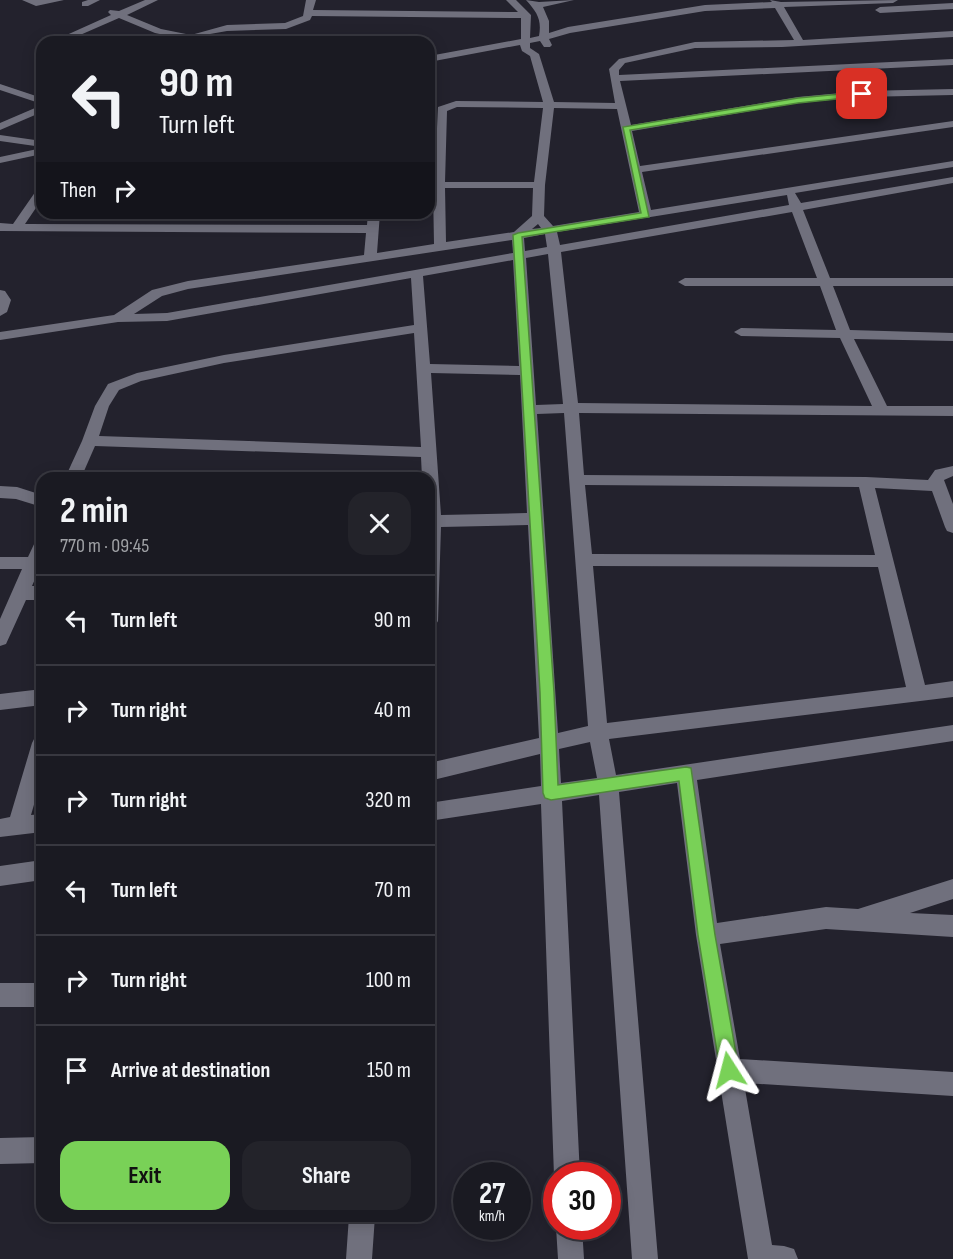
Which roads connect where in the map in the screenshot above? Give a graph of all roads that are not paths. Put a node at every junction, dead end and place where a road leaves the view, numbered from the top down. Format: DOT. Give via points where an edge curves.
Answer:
graph roads {
  1 [pos="26,0"];
  2 [pos="59,0"];
  3 [pos="96,0"];
  4 [pos="132,0"];
  5 [pos="153,0"];
  6 [pos="311,0"];
  7 [pos="511,0"];
  8 [pos="570,0"];
  9 [pos="893,0"];
  10 [pos="776,2"];
  11 [pos="534,3"];
  12 [pos="85,4"];
  13 [pos="919,4"];
  14 [pos="953,6"];
  15 [pos="940,7"];
  16 [pos="114,12"];
  17 [pos="308,14"];
  18 [pos="526,15"];
  19 [pos="782,15"];
  20 [pos="67,27"];
  21 [pos="953,29"];
  22 [pos="953,34"];
  23 [pos="68,36"];
  24 [pos="175,36"];
  25 [pos="201,36"];
  26 [pos="585,38"];
  27 [pos="546,41"];
  28 [pos="565,42"];
  29 [pos="800,42"];
  30 [pos="435,48"];
  31 [pos="528,48"];
  32 [pos="448,55"];
  33 [pos="435,58"];
  34 [pos="953,62"];
  35 [pos="615,78"];
  36 [pos="0,87"];
  37 [pos="953,92"];
  38 [pos="36,99"];
  39 [pos="549,104"];
  40 [pos="621,106"];
  41 [pos="36,111"];
  42 [pos="953,124"];
  43 [pos="0,127"];
  44 [pos="626,129"];
  45 [pos="435,131"];
  46 [pos="443,131"];
  47 [pos="36,137"];
  48 [pos="0,138"];
  49 [pos="18,141"];
  50 [pos="36,143"];
  51 [pos="36,152"];
  52 [pos="0,160"];
  53 [pos="953,164"];
  54 [pos="635,171"];
  55 [pos="435,179"];
  56 [pos="953,180"];
  57 [pos="435,185"];
  58 [pos="539,185"];
  59 [pos="790,191"];
  60 [pos="435,195"];
  61 [pos="36,199"];
  62 [pos="795,208"];
  63 [pos="646,215"];
  64 [pos="124,219"];
  65 [pos="374,219"];
  66 [pos="0,227"];
  67 [pos="16,228"];
  68 [pos="120,228"];
  69 [pos="373,229"];
  70 [pos="547,232"];
  71 [pos="518,245"];
  72 [pos="440,247"];
  73 [pos="370,258"];
  74 [pos="415,273"];
  75 [pos="824,281"];
  76 [pos="685,282"];
  77 [pos="953,282"];
  78 [pos="0,294"];
  79 [pos="0,312"];
  80 [pos="118,318"];
  81 [pos="420,328"];
  82 [pos="741,333"];
  83 [pos="1,334"];
  84 [pos="845,335"];
  85 [pos="953,337"];
  86 [pos="423,368"];
  87 [pos="527,371"];
  88 [pos="571,408"];
  89 [pos="529,410"];
  90 [pos="882,410"];
  91 [pos="953,411"];
  92 [pos="90,441"];
  93 [pos="429,452"];
  94 [pos="953,471"];
  95 [pos="76,472"];
  96 [pos="430,472"];
  97 [pos="577,480"];
  98 [pos="866,482"];
  99 [pos="938,486"];
  100 [pos="0,492"];
  101 [pos="36,499"];
  102 [pos="536,519"];
  103 [pos="435,521"];
  104 [pos="953,527"];
  105 [pos="36,557"];
  106 [pos="584,560"];
  107 [pos="885,561"];
  108 [pos="0,563"];
  109 [pos="33,563"];
  110 [pos="20,592"];
  111 [pos="36,593"];
  112 [pos="0,639"];
  113 [pos="953,689"];
  114 [pos="917,692"];
  115 [pos="36,698"];
  116 [pos="0,702"];
  117 [pos="598,732"];
  118 [pos="953,733"];
  119 [pos="549,743"];
  120 [pos="36,758"];
  121 [pos="435,770"];
  122 [pos="686,773"];
  123 [pos="608,785"];
  124 [pos="551,793"];
  125 [pos="435,811"];
  126 [pos="36,824"];
  127 [pos="9,826"];
  128 [pos="36,871"];
  129 [pos="0,876"];
  130 [pos="953,889"];
  131 [pos="856,920"];
  132 [pos="953,926"];
  133 [pos="707,935"];
  134 [pos="0,995"];
  135 [pos="36,995"];
  136 [pos="729,1070"];
  137 [pos="953,1084"];
  138 [pos="36,1150"];
  139 [pos="0,1151"];
  140 [pos="566,1162"];
  141 [pos="362,1222"];
  142 [pos="570,1240"];
  143 [pos="359,1259"];
  144 [pos="571,1259"];
  145 [pos="645,1259"];
  146 [pos="768,1259"];
  1 -- 2 [label="street"];
  3 -- 12 [label="street"];
  4 -- 16 [label="street"];
  5 -- 16 [label="street"];
  6 -- 17 [label="street"];
  7 -- 18 [label="street"];
  8 -- 11 [label="street"];
  9 -- 10 [label="street"];
  10 -- 19 [label="street"];
  10 -- 27 [label="street" via="683,11 568,30"];
  11 -- 27 [label="street" via="547,24"];
  13 -- 15 [label="street"];
  13 -- 19 [label="street"];
  14 -- 15 [label="street"];
  15 -- 21 [label="street"];
  16 -- 20 [label="street"];
  16 -- 23 [label="street"];
  16 -- 24 [label="street"];
  17 -- 18 [label="street"];
  17 -- 25 [label="street" via="290,25 227,28"];
  18 -- 31 [label="street"];
  19 -- 26 [label="street" via="695,17"];
  19 -- 29 [label="street"];
  22 -- 29 [label="street"];
  27 -- 28 [label="street"];
  27 -- 31 [label="street"];
  27 -- 31 [label="street"];
  29 -- 35 [label="street" via="695,45 622,61 614,69"];
  30 -- 32 [label="street"];
  31 -- 32 [label="street"];
  31 -- 39 [label="street"];
  32 -- 33 [label="street"];
  34 -- 35 [label="street"];
  35 -- 40 [label="street"];
  36 -- 38 [label="street"];
  37 -- 44 [label="street" via="798,100"];
  39 -- 40 [label="street"];
  39 -- 46 [label="street" via="446,106 442,109"];
  39 -- 58 [label="street"];
  40 -- 44 [label="street"];
  41 -- 43 [label="street"];
  42 -- 54 [label="street"];
  44 -- 54 [label="street"];
  45 -- 46 [label="street"];
  46 -- 55 [label="street"];
  47 -- 49 [label="street"];
  48 -- 49 [label="street"];
  49 -- 50 [label="street"];
  51 -- 52 [label="street"];
  53 -- 59 [label="street"];
  54 -- 63 [label="street"];
  56 -- 62 [label="street"];
  57 -- 58 [label="street"];
  58 -- 70 [label="street"];
  59 -- 62 [label="street"];
  59 -- 63 [label="street"];
  60 -- 72 [label="street"];
  61 -- 67 [label="street"];
  62 -- 70 [label="street"];
  62 -- 75 [label="street"];
  63 -- 70 [label="street"];
  64 -- 68 [label="street"];
  65 -- 69 [label="street"];
  66 -- 67 [label="street"];
  67 -- 68 [label="street"];
  68 -- 69 [label="street"];
  69 -- 73 [label="street"];
  70 -- 71 [label="street"];
  70 -- 71 [label="street"];
  70 -- 88 [label="street"];
  71 -- 72 [label="street"];
  71 -- 74 [label="street"];
  71 -- 87 [label="street"];
  72 -- 73 [label="street"];
  73 -- 80 [label="street" via="188,285 157,293"];
  74 -- 80 [label="street" via="166,317"];
  74 -- 81 [label="street"];
  75 -- 76 [label="street"];
  75 -- 77 [label="street"];
  75 -- 84 [label="street"];
  78 -- 79 [label="street" via="4,300"];
  80 -- 83 [label="street"];
  81 -- 86 [label="street"];
  81 -- 92 [label="street" via="137,377 113,387 107,395"];
  82 -- 84 [label="street"];
  84 -- 85 [label="street"];
  84 -- 90 [label="street"];
  86 -- 87 [label="street"];
  86 -- 93 [label="street"];
  87 -- 89 [label="street"];
  88 -- 89 [label="street"];
  88 -- 90 [label="street"];
  88 -- 97 [label="street"];
  89 -- 102 [label="street"];
  90 -- 91 [label="street"];
  92 -- 93 [label="street"];
  92 -- 95 [label="street"];
  93 -- 96 [label="street"];
  94 -- 99 [label="street" via="937,477"];
  97 -- 98 [label="street"];
  97 -- 106 [label="street"];
  98 -- 99 [label="street"];
  98 -- 107 [label="street"];
  99 -- 104 [label="street"];
  100 -- 101 [label="street"];
  102 -- 103 [label="street"];
  102 -- 119 [label="street"];
  105 -- 109 [label="street"];
  106 -- 107 [label="street"];
  106 -- 117 [label="street"];
  107 -- 114 [label="street"];
  108 -- 109 [label="street"];
  109 -- 110 [label="street"];
  110 -- 111 [label="street"];
  110 -- 112 [label="street"];
  113 -- 114 [label="street"];
  114 -- 117 [label="street"];
  115 -- 116 [label="street"];
  117 -- 119 [label="street"];
  117 -- 123 [label="street"];
  118 -- 122 [label="street"];
  119 -- 121 [label="street"];
  119 -- 124 [label="street"];
  120 -- 127 [label="street"];
  122 -- 123 [label="street"];
  122 -- 133 [label="street"];
  123 -- 124 [label="street"];
  123 -- 145 [label="street"];
  124 -- 125 [label="street"];
  124 -- 140 [label="street"];
  126 -- 127 [label="street"];
  128 -- 129 [label="street"];
  130 -- 131 [label="street"];
  131 -- 132 [label="street"];
  131 -- 133 [label="street" via="826,918"];
  133 -- 136 [label="street"];
  134 -- 135 [label="street"];
  136 -- 137 [label="street"];
  136 -- 146 [label="street"];
  138 -- 139 [label="street"];
  141 -- 143 [label="street"];
  142 -- 144 [label="street"];
}
